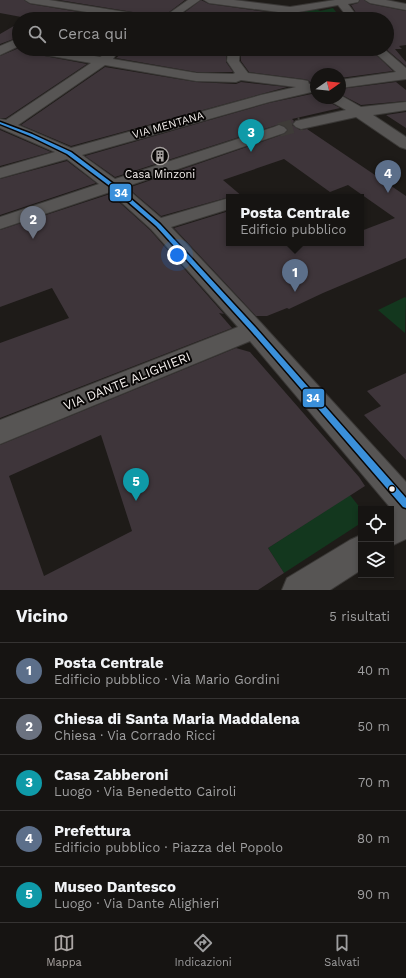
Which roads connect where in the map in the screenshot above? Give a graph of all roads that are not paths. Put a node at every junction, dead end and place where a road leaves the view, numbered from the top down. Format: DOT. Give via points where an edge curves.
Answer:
graph roads {
  1 [pos="30,0"];
  2 [pos="90,0"];
  3 [pos="195,0"];
  4 [pos="209,0"];
  5 [pos="354,0"];
  6 [pos="370,0"];
  7 [pos="341,2"];
  8 [pos="76,7"];
  9 [pos="406,7"];
  10 [pos="290,10"];
  11 [pos="68,12"];
  12 [pos="107,12"];
  13 [pos="177,12"];
  14 [pos="286,12"];
  15 [pos="349,12"];
  16 [pos="77,56"];
  17 [pos="108,56"];
  18 [pos="233,56"];
  19 [pos="385,56"];
  20 [pos="102,60"];
  21 [pos="406,75"];
  22 [pos="240,77"];
  23 [pos="346,83"];
  24 [pos="310,86"];
  25 [pos="310,88"];
  26 [pos="268,98"];
  27 [pos="345,104"];
  28 [pos="406,106"];
  29 [pos="359,112"];
  30 [pos="4,124"];
  31 [pos="301,124"];
  32 [pos="279,130"];
  33 [pos="406,144"];
  34 [pos="69,153"];
  35 [pos="0,173"];
  36 [pos="113,186"];
  37 [pos="226,204"];
  38 [pos="0,223"];
  39 [pos="158,225"];
  40 [pos="254,330"];
  41 [pos="0,432"];
  42 [pos="406,504"];
  43 [pos="406,522"];
  44 [pos="394,529"];
  45 [pos="358,552"];
  46 [pos="299,590"];
  1 -- 8 [label="street"];
  2 -- 8 [label="street"];
  3 -- 13 [label="street"];
  4 -- 10 [label="street"];
  5 -- 7 [label="street"];
  6 -- 9 [label="street"];
  7 -- 10 [label="street"];
  7 -- 15 [label="street"];
  8 -- 11 [label="street"];
  8 -- 12 [label="street"];
  10 -- 14 [label="street"];
  16 -- 20 [label="street"];
  17 -- 20 [label="street"];
  18 -- 22 [label="street" via="233,61 242,74"];
  19 -- 21 [label="street"];
  20 -- 22 [label="street" via="196,77"];
  20 -- 30 [label="street" via="65,87"];
  21 -- 23 [label="street"];
  22 -- 24 [label="street"];
  22 -- 26 [label="street"];
  25 -- 26 [label="street, VIA MENTANA"];
  26 -- 34 [label="street, VIA MENTANA"];
  27 -- 29 [label="street"];
  28 -- 29 [label="street"];
  29 -- 31 [label="street"];
  29 -- 33 [label="street"];
  30 -- 34 [label="street"];
  32 -- 36 [label="street"];
  34 -- 35 [label="street, VIA MENTANA"];
  34 -- 36 [label="street"];
  36 -- 38 [label="street"];
  36 -- 39 [label="street"];
  37 -- 39 [label="street"];
  39 -- 40 [label="street"];
  40 -- 41 [label="street, VIA DANTE ALIGHIERI"];
  40 -- 42 [label="street"];
  43 -- 44 [label="street"];
  45 -- 46 [label="street"];
}
